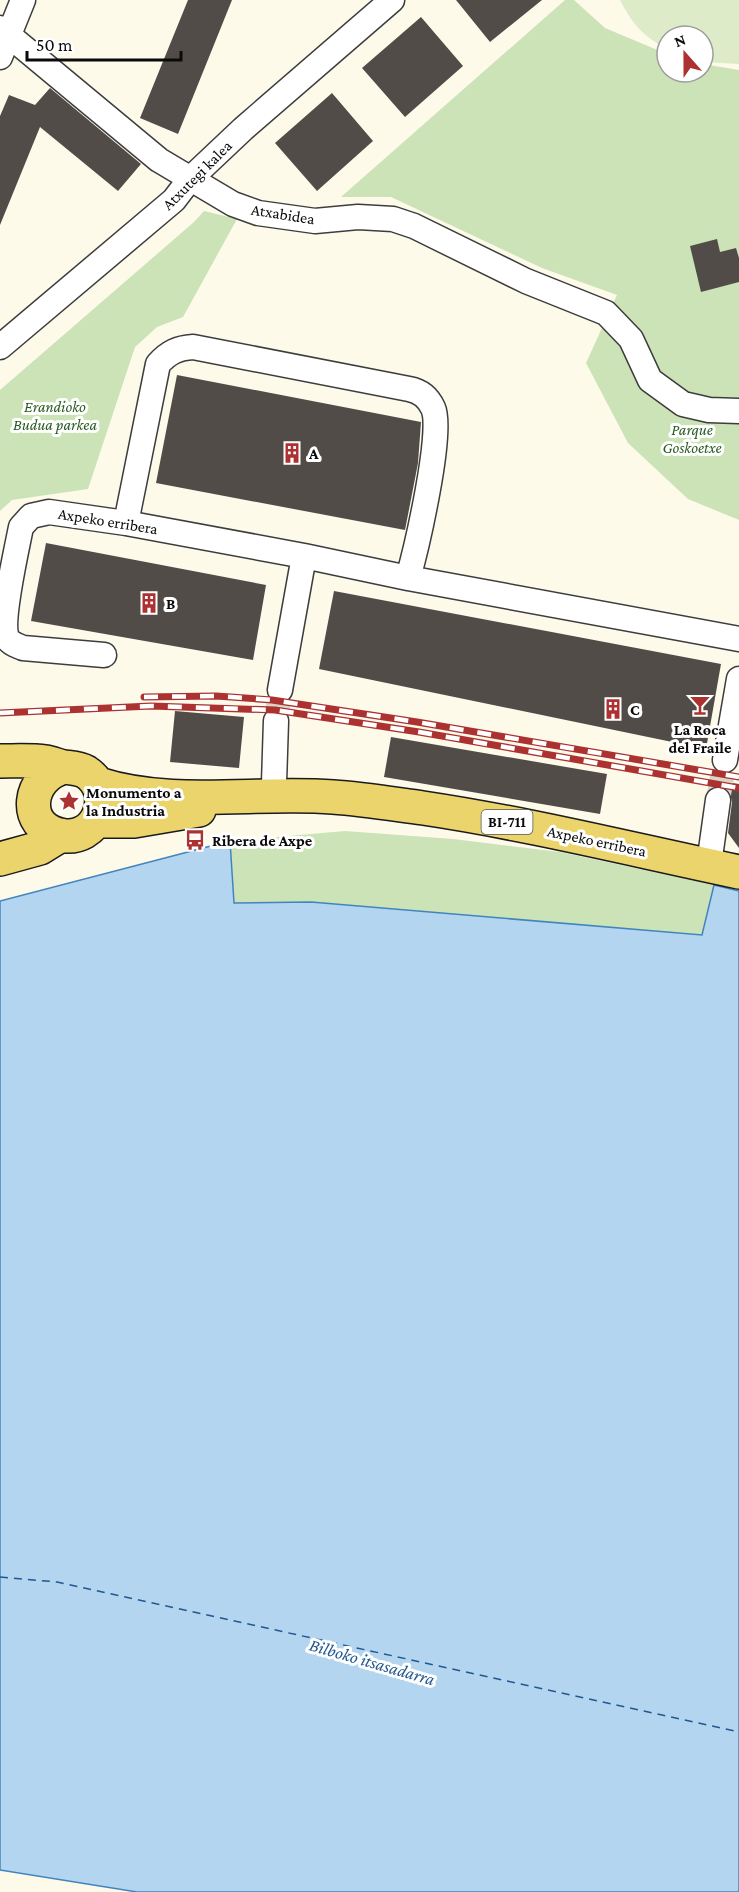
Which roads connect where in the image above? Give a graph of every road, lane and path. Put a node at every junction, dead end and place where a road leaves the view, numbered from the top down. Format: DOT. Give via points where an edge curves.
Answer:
graph roads {
  1 [pos="22,0"];
  2 [pos="392,0"];
  3 [pos="3,40"];
  4 [pos="190,179"];
  5 [pos="0,347"];
  6 [pos="739,411"];
  7 [pos="126,524"];
  8 [pos="304,556"];
  9 [pos="408,578"];
  10 [pos="739,639"];
  11 [pos="104,655"];
  12 [pos="739,679"];
  13 [pos="280,690"];
  14 [pos="276,721"];
  15 [pos="725,760"];
  16 [pos="0,761"];
  17 [pos="65,767"];
  18 [pos="0,770"];
  19 [pos="98,784"];
  20 [pos="271,795"];
  21 [pos="718,800"];
  22 [pos="34,805"];
  23 [pos="96,821"];
  24 [pos="61,836"];
  25 [pos="0,847"];
  26 [pos="0,859"];
  27 [pos="724,868"];
  1 -- 3 [label="street"];
  2 -- 4 [label="street, Atxutegi kalea"];
  3 -- 4 [label="street, Atxabidea" via="159,160"];
  4 -- 5 [label="street, Atxutegi kalea" via="174,200"];
  4 -- 6 [label="street, Atxabidea" via="233,204 258,213 315,221 393,219 414,226 526,281 606,313 631,339 650,380 683,404"];
  7 -- 8 [label="street, Axpeko erribera"];
  7 -- 9 [label="street" via="159,364 179,348 193,347 398,386 420,391 434,409 436,421"];
  7 -- 11 [label="street, Axpeko erribera" via="50,512 31,516 21,526 4,619 5,631 13,644 23,648"];
  8 -- 9 [label="street, Axpeko erribera"];
  8 -- 13 [label="street"];
  9 -- 10 [label="street, Axpeko erribera"];
  12 -- 15 [label="street"];
  14 -- 20 [label="street"];
  16 -- 17 [label="main road" via="47,762"];
  17 -- 19 [label="main road, BI-711" via="84,771"];
  17 -- 22 [label="main road" via="41,781"];
  18 -- 22 [label="main road" via="19,780"];
  19 -- 20 [label="main road, Axpeko erribera / BI-711" via="120,791 179,797"];
  19 -- 23 [label="main road" via="103,803"];
  20 -- 23 [label="main road, Axpeko erribera / BI-711" via="170,816"];
  20 -- 27 [label="main road, Axpeko erribera / BI-711" via="333,797 489,818"];
  21 -- 27 [label="street, Axpeko erribera"];
  22 -- 24 [label="main road" via="41,823"];
  22 -- 25 [label="main road" via="31,824"];
  23 -- 24 [label="main road" via="87,831"];
  24 -- 26 [label="main road" via="40,848"];
}
